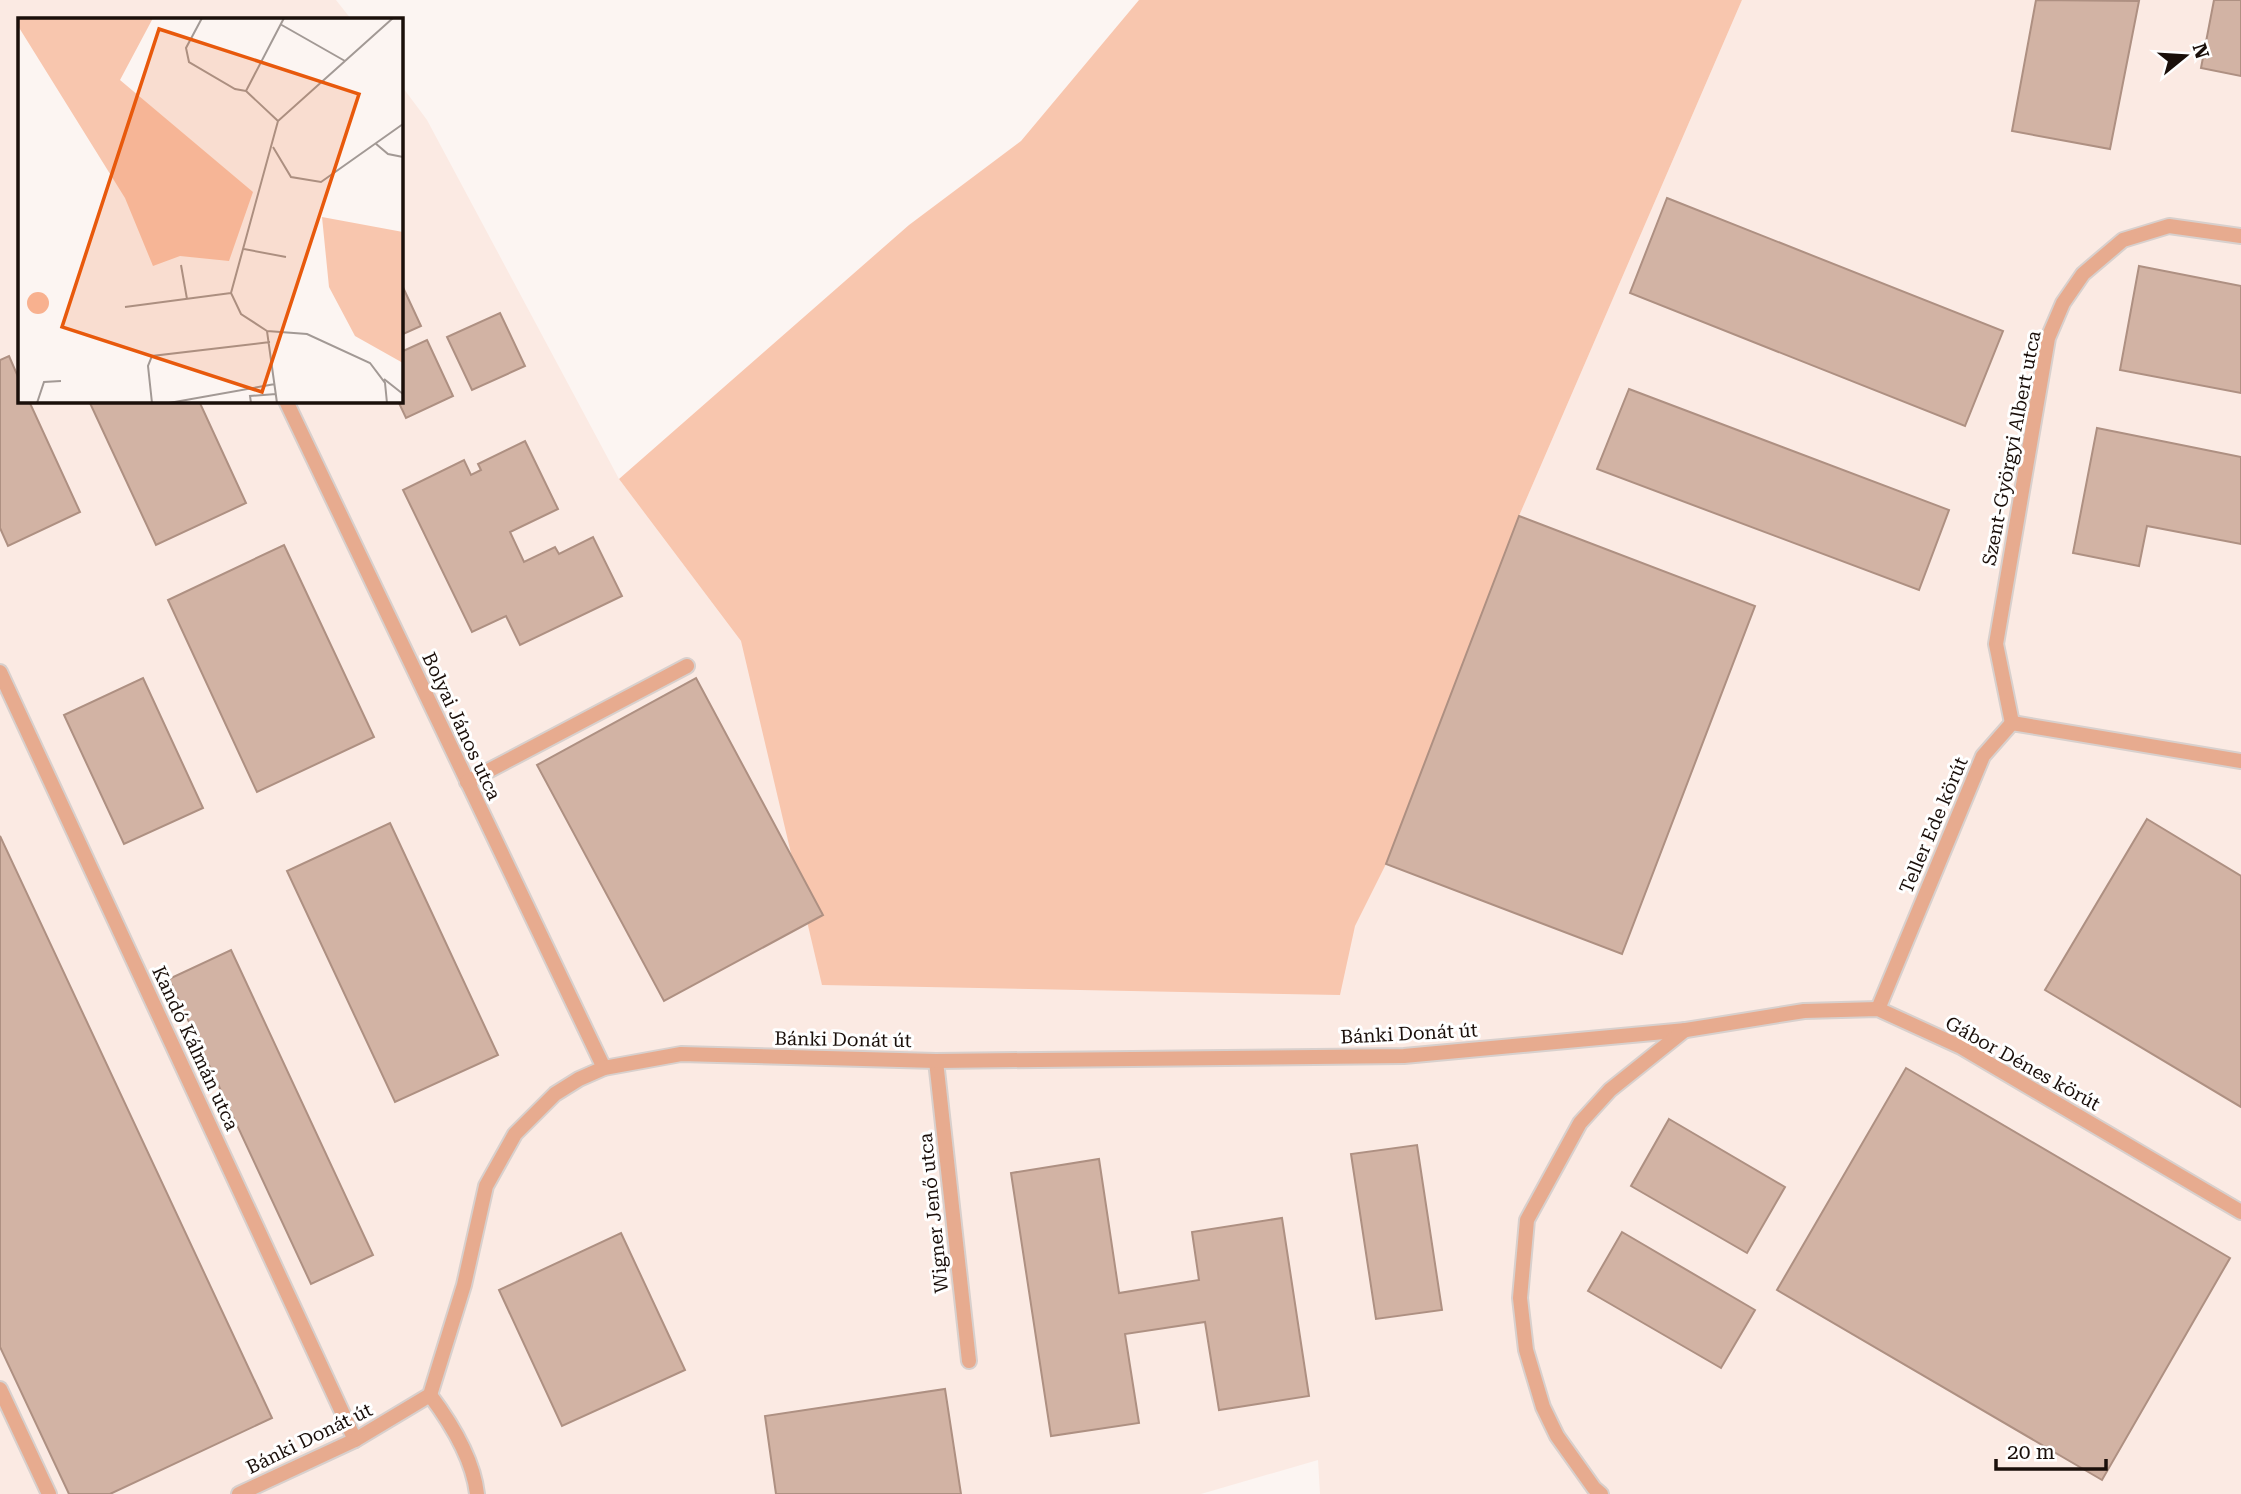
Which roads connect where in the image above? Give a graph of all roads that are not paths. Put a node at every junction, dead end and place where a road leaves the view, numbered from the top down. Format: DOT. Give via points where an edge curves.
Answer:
graph roads {
  1 [pos="2241,236"];
  2 [pos="286,402"];
  3 [pos="687,666"];
  4 [pos="0,672"];
  5 [pos="2012,723"];
  6 [pos="2241,761"];
  7 [pos="467,782"];
  8 [pos="1878,1009"];
  9 [pos="1686,1030"];
  10 [pos="936,1061"];
  11 [pos="604,1068"];
  12 [pos="2241,1212"];
  13 [pos="969,1360"];
  14 [pos="0,1389"];
  15 [pos="429,1395"];
  16 [pos="355,1440"];
  17 [pos="49,1494"];
  18 [pos="239,1494"];
  19 [pos="477,1494"];
  20 [pos="1601,1494"];
  1 -- 5 [label="lane, Szent-Györgyi Albert utca" via="2169,226 2123,240 2083,274 2063,303 2048,338 1996,644"];
  2 -- 7 [label="lane, Bolyai János utca"];
  3 -- 7 [label="lane"];
  4 -- 16 [label="lane, Kandó Kálmán utca"];
  5 -- 6 [label="lane"];
  5 -- 8 [label="lane, Teller Ede körút" via="1983,756"];
  7 -- 11 [label="lane, Bolyai János utca"];
  8 -- 9 [label="lane, Gábor Dénes körút" via="1804,1012"];
  8 -- 12 [label="lane, Gábor Dénes körút" via="1961,1047"];
  9 -- 10 [label="lane, Bánki Donát út" via="1404,1056"];
  9 -- 20 [label="lane, Gábor Dénes körút" via="1610,1090 1580,1123 1527,1220 1520,1298 1526,1350 1557,1436"];
  10 -- 11 [label="lane, Bánki Donát út" via="681,1054"];
  10 -- 13 [label="lane, Wigner Jenő utca"];
  11 -- 15 [label="lane, Bánki Donát út" via="555,1094 515,1134 486,1186 464,1285"];
  14 -- 17 [label="lane"];
  15 -- 16 [label="lane, Bánki Donát út"];
  15 -- 19 [label="lane" via="451,1423"];
  16 -- 18 [label="lane, Bánki Donát út"];
}
